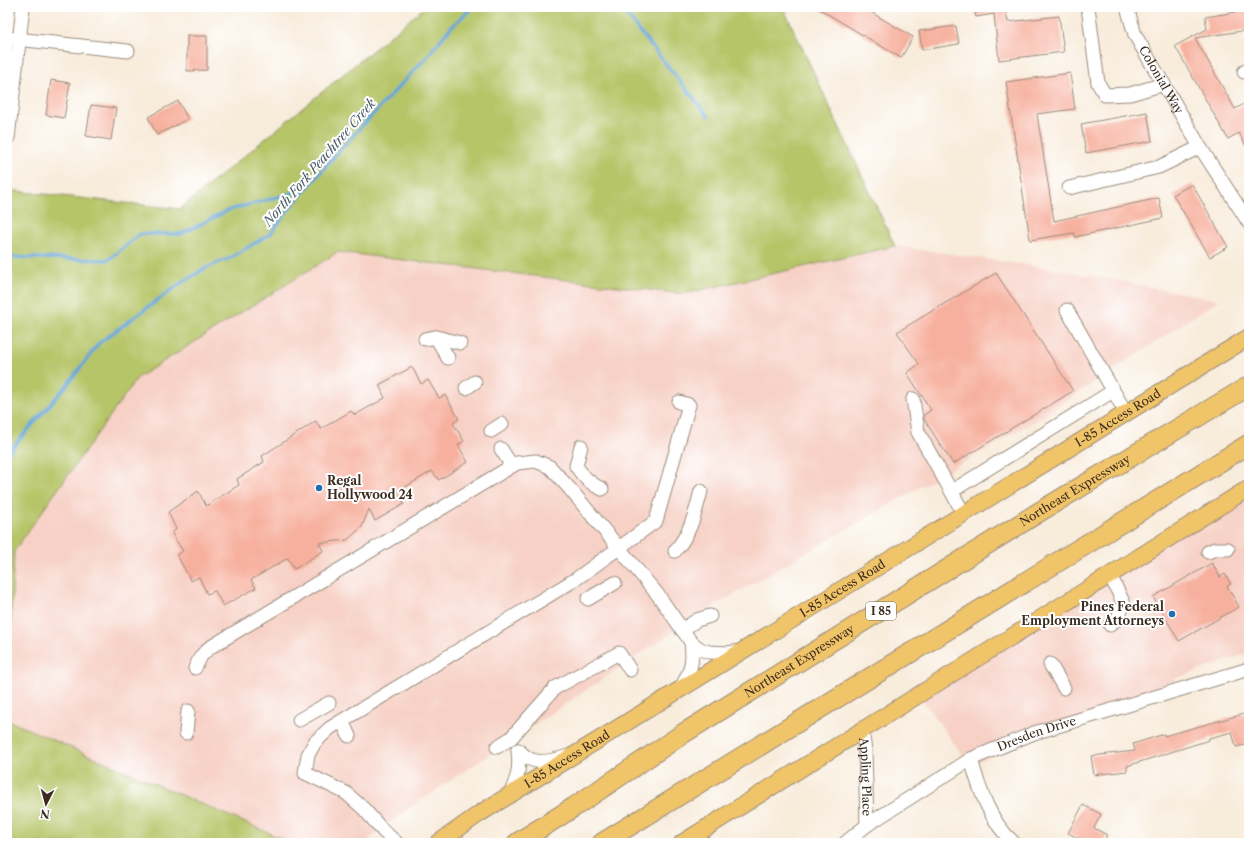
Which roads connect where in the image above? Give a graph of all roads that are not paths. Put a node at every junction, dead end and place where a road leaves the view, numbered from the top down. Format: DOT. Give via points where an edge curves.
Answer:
graph roads {
  1 [pos="23,7"];
  2 [pos="1088,7"];
  3 [pos="1131,8"];
  4 [pos="13,38"];
  5 [pos="128,51"];
  6 [pos="1164,84"];
  7 [pos="8,138"];
  8 [pos="1200,147"];
  9 [pos="1069,188"];
  10 [pos="1249,224"];
  11 [pos="1068,310"];
  12 [pos="1249,337"];
  13 [pos="460,343"];
  14 [pos="448,358"];
  15 [pos="1249,386"];
  16 [pos="1113,391"];
  17 [pos="913,399"];
  18 [pos="679,402"];
  19 [pos="1126,413"];
  20 [pos="1249,444"];
  21 [pos="580,446"];
  22 [pos="501,448"];
  23 [pos="512,466"];
  24 [pos="1249,488"];
  25 [pos="602,489"];
  26 [pos="701,491"];
  27 [pos="952,491"];
  28 [pos="964,514"];
  29 [pos="619,548"];
  30 [pos="1228,549"];
  31 [pos="674,551"];
  32 [pos="1208,552"];
  33 [pos="1110,575"];
  34 [pos="615,583"];
  35 [pos="588,599"];
  36 [pos="710,616"];
  37 [pos="1110,624"];
  38 [pos="682,630"];
  39 [pos="691,642"];
  40 [pos="744,651"];
  41 [pos="1050,664"];
  42 [pos="195,668"];
  43 [pos="1249,669"];
  44 [pos="630,670"];
  45 [pos="1064,688"];
  46 [pos="679,690"];
  47 [pos="329,703"];
  48 [pos="188,711"];
  49 [pos="299,720"];
  50 [pos="342,721"];
  51 [pos="862,730"];
  52 [pos="186,733"];
  53 [pos="350,736"];
  54 [pos="496,747"];
  55 [pos="576,754"];
  56 [pos="971,759"];
  57 [pos="510,795"];
  58 [pos="867,825"];
  59 [pos="385,838"];
  60 [pos="441,841"];
  61 [pos="397,843"];
  62 [pos="428,843"];
  63 [pos="517,843"];
  64 [pos="602,843"];
  65 [pos="682,843"];
  66 [pos="845,843"];
  67 [pos="1014,843"];
  1 -- 4 [label="street"];
  2 -- 6 [label="street" via="1098,83 1105,95 1130,94"];
  3 -- 6 [label="street, Colonial Way" via="1135,34"];
  4 -- 5 [label="street"];
  4 -- 7 [label="street"];
  6 -- 8 [label="street, Colonial Way"];
  8 -- 9 [label="street" via="1158,167"];
  8 -- 10 [label="street, Colonial Way"];
  11 -- 16 [label="street"];
  12 -- 19 [label="main road, I-85 Access Road"];
  13 -- 14 [label="street" via="431,338"];
  15 -- 63 [label="highway, Northeast Expressway / I 85" via="1044,509 684,733"];
  16 -- 19 [label="street"];
  16 -- 27 [label="street"];
  17 -- 27 [label="street" via="918,432"];
  18 -- 29 [label="street" via="689,405 656,521"];
  19 -- 28 [label="main road, I-85 Access Road"];
  20 -- 64 [label="highway"];
  21 -- 25 [label="street" via="576,466 592,485"];
  22 -- 23 [label="street"];
  23 -- 29 [label="street" via="517,463 536,462 550,467"];
  23 -- 42 [label="street" via="209,648 200,656"];
  24 -- 33 [label="main road"];
  26 -- 31 [label="street" via="684,541"];
  27 -- 28 [label="street"];
  28 -- 40 [label="main road, I-85 Access Road"];
  29 -- 38 [label="street" via="658,595"];
  29 -- 50 [label="street" via="576,579"];
  30 -- 32 [label="street"];
  33 -- 37 [label="street" via="1130,606"];
  33 -- 51 [label="main road"];
  34 -- 35 [label="street"];
  36 -- 38 [label="street" via="697,620"];
  38 -- 39 [label="street"];
  39 -- 40 [label="street" via="709,652"];
  39 -- 46 [label="street" via="691,669"];
  40 -- 46 [label="main road, I-85 Access Road"];
  41 -- 45 [label="street"];
  43 -- 56 [label="street, Dresden Drive" via="1034,733"];
  44 -- 54 [label="street" via="619,652 557,686 511,738"];
  46 -- 55 [label="main road, I-85 Access Road"];
  47 -- 49 [label="street"];
  48 -- 52 [label="street"];
  50 -- 53 [label="street"];
  50 -- 59 [label="street" via="315,742 308,755 305,773 346,793 364,809"];
  51 -- 58 [label="street, Appling Place"];
  51 -- 65 [label="main road"];
  55 -- 57 [label="main road, I-85 Access Road"];
  55 -- 57 [label="street" via="536,761 518,750 519,770"];
  56 -- 58 [label="street, Dresden Drive"];
  56 -- 67 [label="street" via="984,800 1004,834"];
  57 -- 60 [label="main road, I-85 Access Road"];
  58 -- 66 [label="street, Dresden Drive"];
  59 -- 61 [label="street"];
  60 -- 62 [label="street"];
}
